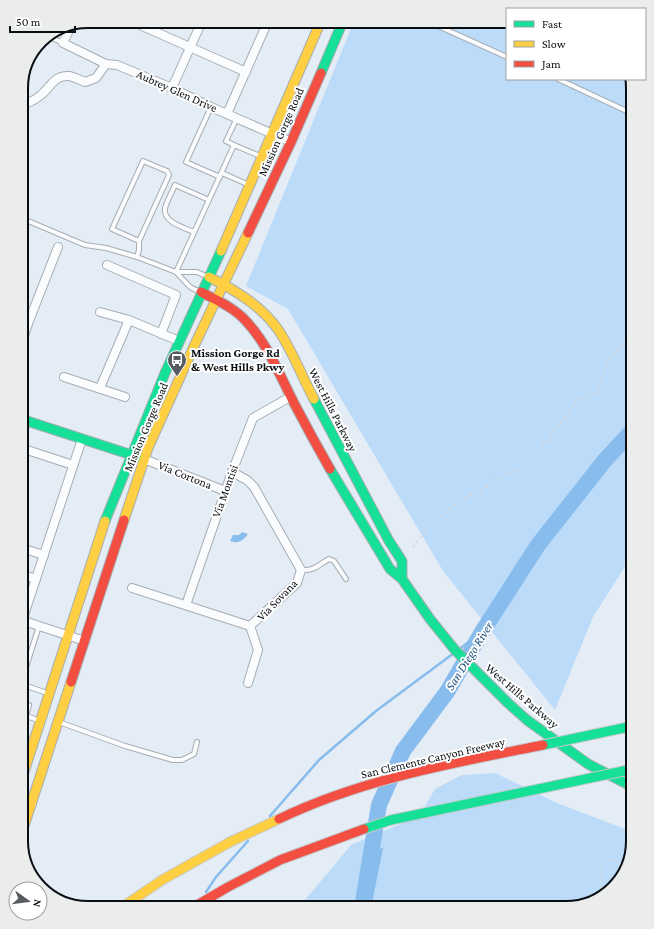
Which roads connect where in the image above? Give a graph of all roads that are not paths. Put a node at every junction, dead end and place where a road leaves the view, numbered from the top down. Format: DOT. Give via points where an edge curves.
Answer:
graph roads {
  1 [pos="148,28"];
  2 [pos="199,28"];
  3 [pos="265,28"];
  4 [pos="318,28"];
  5 [pos="340,28"];
  6 [pos="443,28"];
  7 [pos="68,32"];
  8 [pos="54,39"];
  9 [pos="63,43"];
  10 [pos="190,47"];
  11 [pos="506,57"];
  12 [pos="106,64"];
  13 [pos="246,72"];
  14 [pos="560,80"];
  15 [pos="172,88"];
  16 [pos="28,103"];
  17 [pos="211,107"];
  18 [pos="626,111"];
  19 [pos="227,114"];
  20 [pos="237,118"];
  21 [pos="272,133"];
  22 [pos="290,142"];
  23 [pos="234,145"];
  24 [pos="262,157"];
  25 [pos="221,175"];
  26 [pos="249,185"];
  27 [pos="209,200"];
  28 [pos="28,221"];
  29 [pos="194,232"];
  30 [pos="139,241"];
  31 [pos="58,246"];
  32 [pos="137,257"];
  33 [pos="107,265"];
  34 [pos="176,272"];
  35 [pos="209,277"];
  36 [pos="224,285"];
  37 [pos="202,292"];
  38 [pos="216,301"];
  39 [pos="100,312"];
  40 [pos="129,320"];
  41 [pos="28,324"];
  42 [pos="162,334"];
  43 [pos="179,341"];
  44 [pos="64,377"];
  45 [pos="100,388"];
  46 [pos="125,397"];
  47 [pos="290,397"];
  48 [pos="28,420"];
  49 [pos="82,439"];
  50 [pos="28,450"];
  51 [pos="131,454"];
  52 [pos="144,459"];
  53 [pos="74,465"];
  54 [pos="232,472"];
  55 [pos="225,491"];
  56 [pos="28,550"];
  57 [pos="44,555"];
  58 [pos="301,570"];
  59 [pos="28,576"];
  60 [pos="36,579"];
  61 [pos="402,579"];
  62 [pos="346,580"];
  63 [pos="132,588"];
  64 [pos="28,602"];
  65 [pos="186,605"];
  66 [pos="28,622"];
  67 [pos="39,626"];
  68 [pos="250,626"];
  69 [pos="68,636"];
  70 [pos="85,641"];
  71 [pos="28,661"];
  72 [pos="248,683"];
  73 [pos="28,686"];
  74 [pos="49,694"];
  75 [pos="29,705"];
  76 [pos="28,709"];
  77 [pos="28,717"];
  78 [pos="40,721"];
  79 [pos="59,722"];
  80 [pos="626,727"];
  81 [pos="53,739"];
  82 [pos="197,742"];
  83 [pos="28,757"];
  84 [pos="626,770"];
  85 [pos="626,783"];
  86 [pos="28,803"];
  87 [pos="32,804"];
  88 [pos="28,815"];
  89 [pos="131,901"];
  90 [pos="204,901"];
  1 -- 10 [label="street"];
  2 -- 10 [label="street"];
  3 -- 13 [label="street"];
  4 -- 21 [label="main road, Mission Gorge Road"];
  5 -- 22 [label="main road, Mission Gorge Road"];
  6 -- 11 [label="lane"];
  7 -- 9 [label="street"];
  8 -- 9 [label="lane"];
  9 -- 12 [label="street, Aubrey Glen Drive"];
  10 -- 13 [label="street"];
  10 -- 15 [label="street"];
  12 -- 15 [label="street, Aubrey Glen Drive" via="117,65"];
  12 -- 16 [label="street" via="96,78 85,82 70,76 58,78 43,94"];
  13 -- 19 [label="street"];
  14 -- 18 [label="lane"];
  15 -- 17 [label="street, Aubrey Glen Drive"];
  17 -- 19 [label="street, Aubrey Glen Drive"];
  17 -- 25 [label="lane" via="186,162"];
  19 -- 20 [label="street, Aubrey Glen Drive"];
  20 -- 21 [label="street, Aubrey Glen Drive"];
  20 -- 23 [label="lane" via="226,141"];
  21 -- 22 [label="street, Aubrey Glen Drive"];
  21 -- 24 [label="main road, Mission Gorge Road"];
  22 -- 36 [label="main road, Mission Gorge Road"];
  23 -- 24 [label="lane"];
  23 -- 25 [label="lane"];
  24 -- 26 [label="main road, Mission Gorge Road"];
  25 -- 26 [label="lane"];
  25 -- 27 [label="lane"];
  26 -- 35 [label="main road, Mission Gorge Road"];
  27 -- 29 [label="lane"];
  27 -- 29 [label="lane" via="175,185 165,214 171,221"];
  28 -- 32 [label="lane" via="85,245"];
  29 -- 34 [label="lane"];
  30 -- 30 [label="lane" via="169,174 143,160 112,229"];
  30 -- 32 [label="lane"];
  31 -- 41 [label="street"];
  32 -- 34 [label="lane"];
  33 -- 42 [label="street" via="176,295"];
  34 -- 35 [label="lane" via="197,272"];
  34 -- 37 [label="lane" via="190,287"];
  35 -- 36 [label="main road, West Hills Parkway"];
  35 -- 37 [label="main road, Mission Gorge Road"];
  36 -- 38 [label="main road, Mission Gorge Road"];
  36 -- 61 [label="main road, West Hills Parkway" via="257,307 274,324 288,346 311,395 402,561"];
  37 -- 38 [label="main road, West Hills Parkway"];
  37 -- 43 [label="main road, Mission Gorge Road"];
  38 -- 47 [label="main road, West Hills Parkway" via="243,319 258,336 271,355"];
  38 -- 52 [label="main road, Mission Gorge Road"];
  39 -- 40 [label="street"];
  40 -- 42 [label="street"];
  40 -- 45 [label="street"];
  42 -- 43 [label="street"];
  43 -- 51 [label="main road, Mission Gorge Road"];
  44 -- 45 [label="street"];
  45 -- 46 [label="street"];
  47 -- 54 [label="street, Via Montisi" via="253,418"];
  47 -- 61 [label="main road, West Hills Parkway" via="382,556 390,569"];
  48 -- 49 [label="main road"];
  49 -- 51 [label="main road"];
  49 -- 53 [label="street"];
  50 -- 53 [label="street"];
  51 -- 52 [label="main road"];
  51 -- 69 [label="main road, Mission Gorge Road" via="101,532"];
  52 -- 55 [label="street, Via Cortona"];
  52 -- 70 [label="main road, Mission Gorge Road"];
  53 -- 57 [label="street"];
  54 -- 55 [label="street, Via Montisi"];
  54 -- 58 [label="street, Via Sovana" via="254,487"];
  55 -- 65 [label="street, Via Montisi"];
  56 -- 57 [label="street"];
  57 -- 60 [label="street"];
  58 -- 62 [label="lane" via="313,570 330,559"];
  58 -- 68 [label="street, Via Sovana" via="297,583"];
  59 -- 60 [label="street"];
  60 -- 64 [label="street"];
  61 -- 85 [label="main road, West Hills Parkway" via="455,650 488,684 528,720 572,753"];
  63 -- 65 [label="street, Via Sovana"];
  65 -- 68 [label="street, Via Sovana"];
  66 -- 67 [label="street"];
  67 -- 69 [label="street"];
  67 -- 71 [label="lane"];
  68 -- 72 [label="street" via="258,650"];
  69 -- 70 [label="street"];
  69 -- 74 [label="main road, Mission Gorge Road"];
  70 -- 79 [label="main road, Mission Gorge Road"];
  73 -- 74 [label="lane"];
  74 -- 78 [label="main road, Mission Gorge Road"];
  74 -- 81 [label="main road" via="56,702 47,734"];
  75 -- 76 [label="lane"];
  77 -- 78 [label="lane"];
  78 -- 83 [label="main road, Mission Gorge Road"];
  79 -- 81 [label="main road, Mission Gorge Road"];
  79 -- 82 [label="lane" via="173,760 182,760 194,754"];
  80 -- 89 [label="main road, San Clemente Canyon Freeway, bridge" via="436,767 356,788 289,814 230,842 162,880"];
  81 -- 87 [label="main road, Mission Gorge Road"];
  84 -- 90 [label="main road, bridge" via="392,820 280,860"];
  86 -- 87 [label="street"];
  87 -- 88 [label="main road, Mission Gorge Road"];
}
